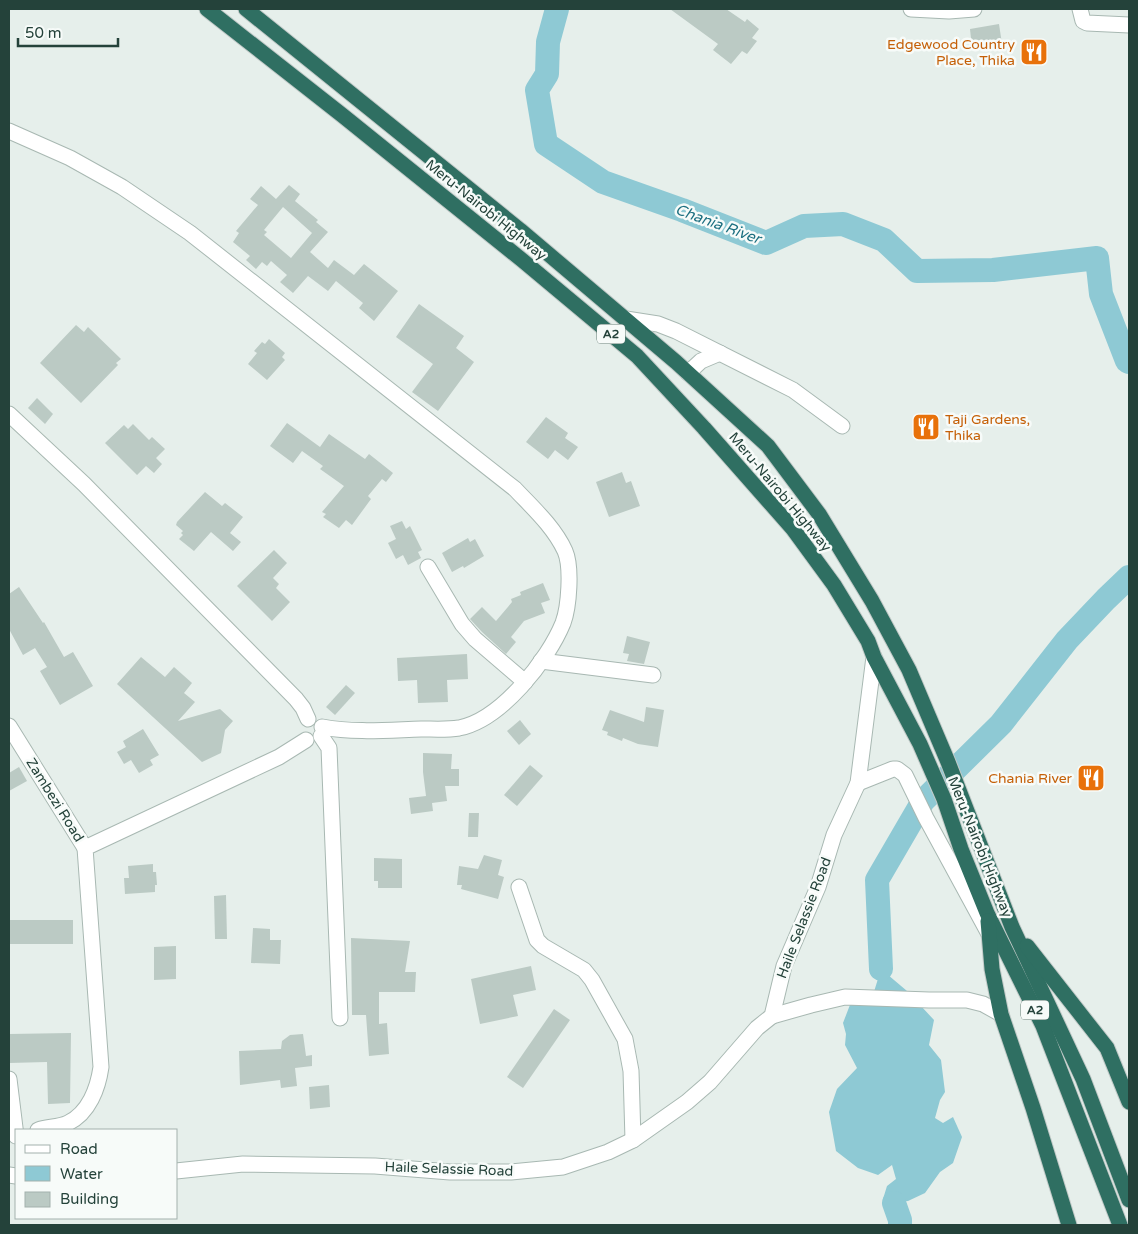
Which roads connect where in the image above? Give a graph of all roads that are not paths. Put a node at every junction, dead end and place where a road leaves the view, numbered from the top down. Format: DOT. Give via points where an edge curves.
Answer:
graph roads {
  1 [pos="208,9"];
  2 [pos="246,9"];
  3 [pos="911,9"];
  4 [pos="974,9"];
  5 [pos="1080,9"];
  6 [pos="1129,25"];
  7 [pos="9,131"];
  8 [pos="626,319"];
  9 [pos="720,353"];
  10 [pos="688,373"];
  11 [pos="9,414"];
  12 [pos="842,426"];
  13 [pos="428,567"];
  14 [pos="874,657"];
  15 [pos="541,661"];
  16 [pos="653,675"];
  17 [pos="525,682"];
  18 [pos="308,719"];
  19 [pos="9,726"];
  20 [pos="322,731"];
  21 [pos="306,740"];
  22 [pos="858,783"];
  23 [pos="85,848"];
  24 [pos="519,886"];
  25 [pos="987,913"];
  26 [pos="1012,927"];
  27 [pos="989,934"];
  28 [pos="1000,1014"];
  29 [pos="772,1016"];
  30 [pos="340,1018"];
  31 [pos="9,1078"];
  32 [pos="1129,1102"];
  33 [pos="15,1129"];
  34 [pos="42,1129"];
  35 [pos="633,1140"];
  36 [pos="178,1171"];
  37 [pos="1129,1200"];
  38 [pos="1069,1225"];
  39 [pos="1120,1225"];
  1 -- 14 [label="highway, Meru-Nairobi Highway / A2" via="507,247 637,356 793,529 834,585 868,641"];
  2 -- 8 [label="highway, Meru-Nairobi Highway / A2"];
  3 -- 4 [label="street"];
  5 -- 6 [label="street" via="1083,21 1087,23"];
  7 -- 15 [label="street" via="122,186 190,233 515,489 548,525 565,552 570,580 564,621"];
  8 -- 9 [label="street" via="658,324"];
  8 -- 10 [label="highway, Meru-Nairobi Highway / A2"];
  9 -- 10 [label="street" via="701,361"];
  9 -- 12 [label="street" via="793,390"];
  10 -- 26 [label="highway, Meru-Nairobi Highway / A2" via="768,446 819,514 872,601 909,670"];
  11 -- 18 [label="street" via="189,589 296,699"];
  13 -- 17 [label="street" via="462,624"];
  14 -- 22 [label="street, Haile Selassie Road"];
  14 -- 25 [label="highway, Meru-Nairobi Highway / A2" via="920,744 944,798"];
  15 -- 16 [label="street"];
  15 -- 17 [label="street"];
  17 -- 20 [label="street" via="490,715 459,728"];
  18 -- 20 [label="street" via="317,720"];
  18 -- 21 [label="street" via="300,729"];
  19 -- 23 [label="street, Zambezi Road"];
  20 -- 21 [label="street" via="315,741"];
  20 -- 30 [label="street" via="329,748"];
  21 -- 23 [label="street" via="279,757"];
  22 -- 27 [label="street" via="893,768 902,772"];
  22 -- 29 [label="street, Haile Selassie Road" via="834,835 818,887 784,966"];
  23 -- 34 [label="street" via="101,1067 99,1085 86,1109 68,1123"];
  24 -- 35 [label="street" via="537,940 584,970 625,1039 631,1071"];
  25 -- 27 [label="highway"];
  25 -- 39 [label="highway, Meru-Nairobi Highway / A2" via="1043,1026"];
  26 -- 32 [label="highway" via="1107,1048"];
  26 -- 37 [label="highway, Meru-Nairobi Highway / A2" via="1083,1079"];
  27 -- 28 [label="highway"];
  28 -- 29 [label="street" via="983,1004 967,1000 845,997"];
  28 -- 38 [label="highway"];
  29 -- 35 [label="street, Haile Selassie Road" via="757,1028 710,1082"];
  31 -- 33 [label="street"];
  35 -- 36 [label="street, Haile Selassie Road" via="563,1167 511,1172 244,1164"];
}
